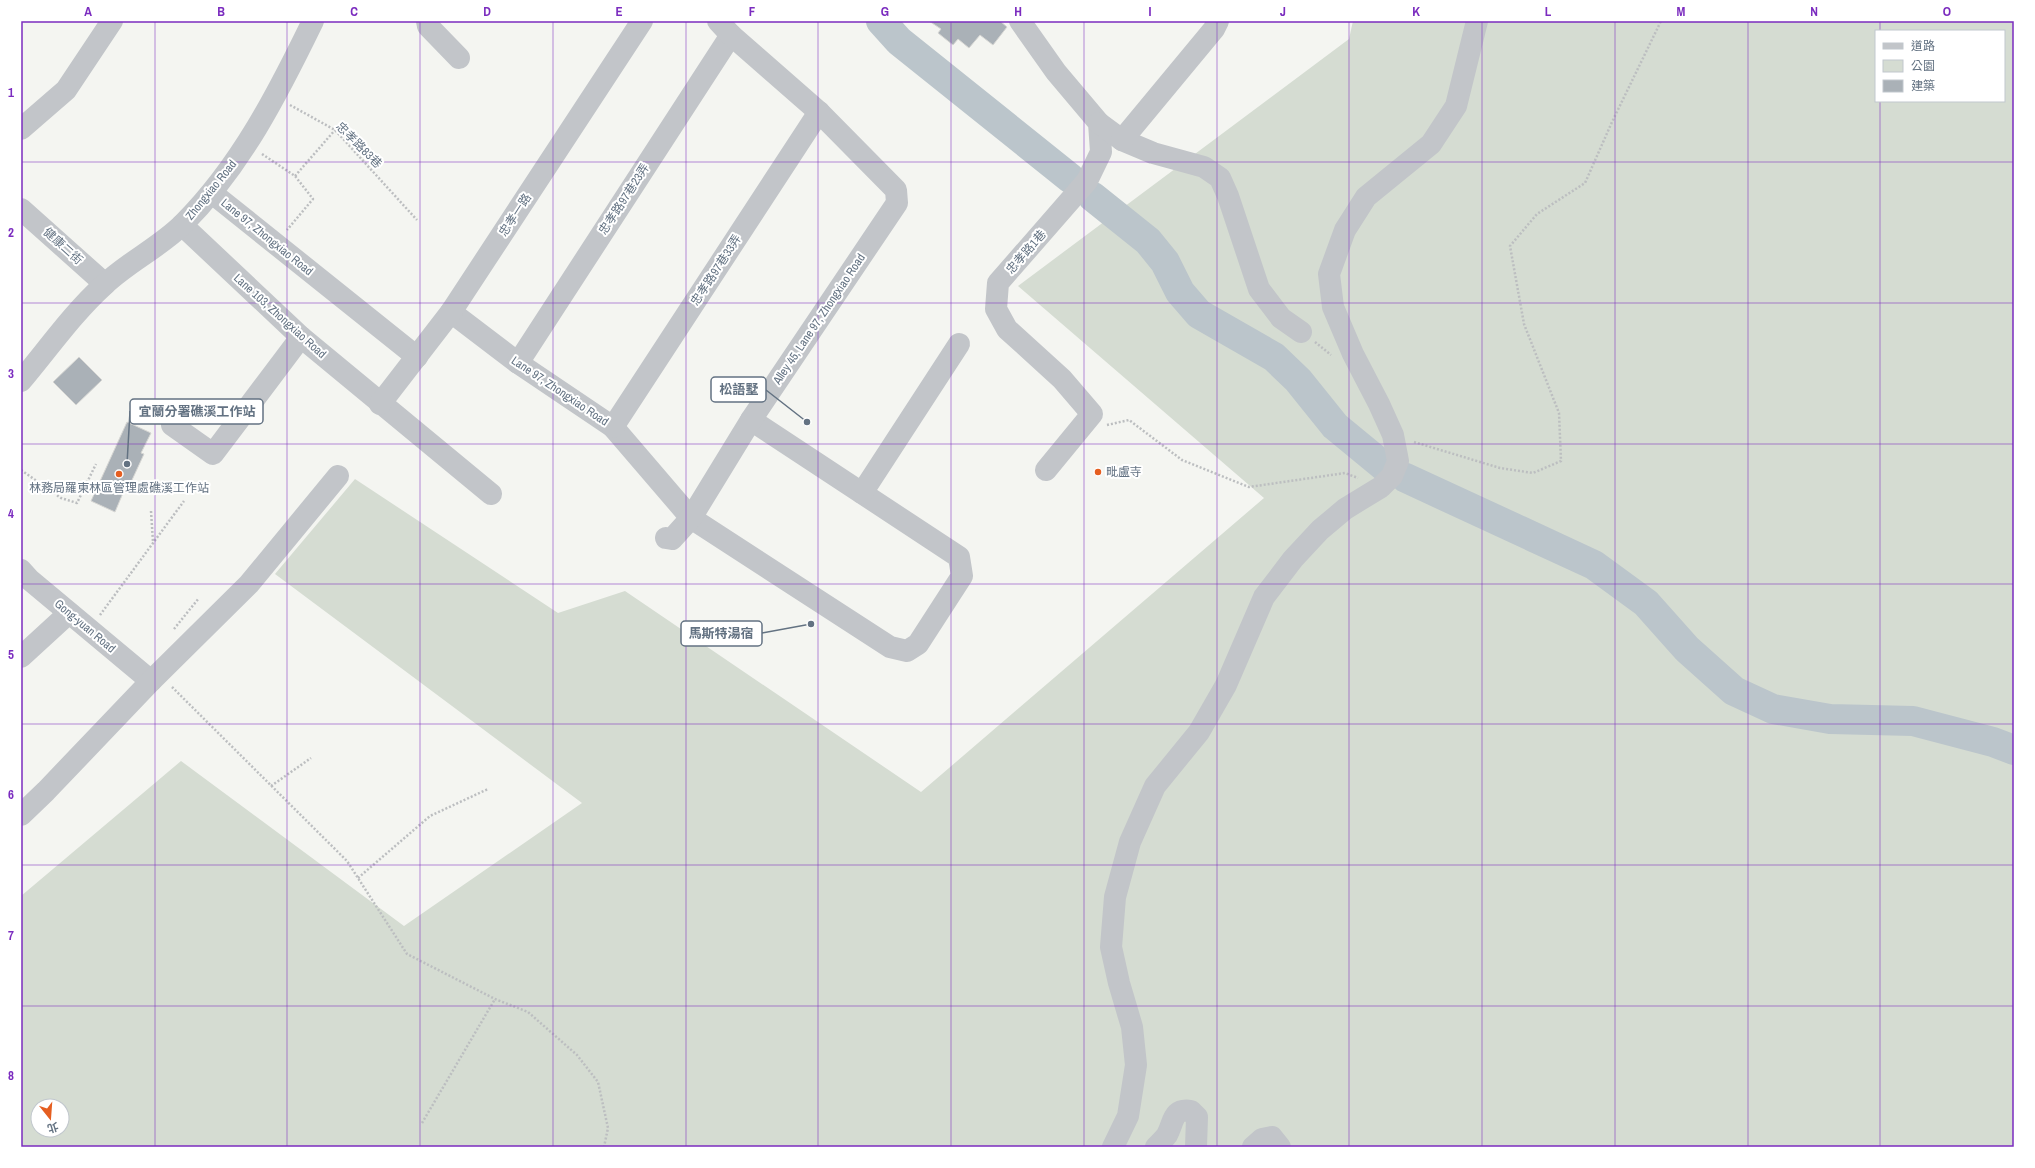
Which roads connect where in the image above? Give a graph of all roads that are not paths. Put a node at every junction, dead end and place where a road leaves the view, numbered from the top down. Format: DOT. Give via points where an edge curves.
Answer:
graph roads {
  1 [pos="112,21"];
  2 [pos="313,21"];
  3 [pos="427,21"];
  4 [pos="642,21"];
  5 [pos="1020,21"];
  6 [pos="1218,21"];
  7 [pos="1477,21"];
  8 [pos="725,28"];
  9 [pos="459,58"];
  10 [pos="819,112"];
  11 [pos="1099,123"];
  12 [pos="21,129"];
  13 [pos="1122,140"];
  14 [pos="212,192"];
  15 [pos="21,209"];
  16 [pos="182,225"];
  17 [pos="105,284"];
  18 [pos="451,312"];
  19 [pos="1301,332"];
  20 [pos="302,337"];
  21 [pos="959,344"];
  22 [pos="416,357"];
  23 [pos="518,363"];
  24 [pos="21,381"];
  25 [pos="380,404"];
  26 [pos="751,420"];
  27 [pos="172,425"];
  28 [pos="613,427"];
  29 [pos="1046,470"];
  30 [pos="338,476"];
  31 [pos="862,493"];
  32 [pos="491,494"];
  33 [pos="691,518"];
  34 [pos="666,538"];
  35 [pos="21,570"];
  36 [pos="69,613"];
  37 [pos="21,658"];
  38 [pos="151,681"];
  39 [pos="21,814"];
  40 [pos="1112,1147"];
  41 [pos="1156,1147"];
  42 [pos="1196,1147"];
  43 [pos="1253,1147"];
  44 [pos="1280,1147"];
  1 -- 12 [label="street" via="66,90"];
  2 -- 14 [label="street, Zhongxiao Road" via="276,97"];
  3 -- 9 [label="street" via="428,26"];
  4 -- 18 [label="street, 忠孝一路"];
  5 -- 11 [label="street" via="1048,61"];
  6 -- 13 [label="street"];
  7 -- 40 [label="street" via="1456,106 1431,144 1366,197 1344,230 1329,274 1332,307 1393,435 1398,461 1392,476 1381,487 1320,530 1293,559 1264,597 1226,685 1199,732 1155,786 1130,842 1115,897 1111,947 1132,1027 1136,1065 1128,1116"];
  8 -- 10 [label="street"];
  8 -- 23 [label="street, 忠孝路97巷23弄"];
  10 -- 26 [label="street, Alley 45, Lane 97, Zhongxiao Road" via="896,190 897,203"];
  10 -- 28 [label="street, 忠孝路97巷33弄"];
  11 -- 13 [label="street"];
  11 -- 29 [label="street, 忠孝路1巷" via="1101,152 1087,181 998,283 996,309 1007,329 1062,379 1092,414"];
  13 -- 19 [label="street" via="1153,153 1204,167 1220,178 1259,289 1281,318"];
  14 -- 16 [label="street, Zhongxiao Road"];
  14 -- 22 [label="street, Lane 97, Zhongxiao Road"];
  15 -- 17 [label="street, 健康二街"];
  16 -- 17 [label="street, Zhongxiao Road"];
  16 -- 20 [label="street, Lane 103, Zhongxiao Road"];
  17 -- 24 [label="street, Zhongxiao Road"];
  18 -- 22 [label="street, 忠孝一路"];
  18 -- 23 [label="street, Lane 97, Zhongxiao Road"];
  20 -- 25 [label="street, Lane 103, Zhongxiao Road"];
  20 -- 27 [label="street" via="213,454"];
  21 -- 31 [label="street"];
  22 -- 25 [label="street, 忠孝一路"];
  23 -- 28 [label="street, Lane 97, Zhongxiao Road"];
  25 -- 32 [label="street, Lane 103, Zhongxiao Road"];
  26 -- 31 [label="street, Lane 97, Zhongxiao Road"];
  26 -- 33 [label="street, Alley 45, Lane 97, Zhongxiao Road"];
  28 -- 33 [label="street, Lane 97, Zhongxiao Road"];
  30 -- 38 [label="street" via="249,584"];
  31 -- 33 [label="street, Lane 97, Zhongxiao Road" via="959,557 962,576 918,644 907,651 890,647"];
  33 -- 34 [label="street, Alley 45, Lane 97, Zhongxiao Road" via="672,539"];
  35 -- 36 [label="street, Gong-yuan Road"];
  36 -- 37 [label="street"];
  36 -- 38 [label="street, Gong-yuan Road"];
  38 -- 39 [label="street"];
  41 -- 42 [label="street" via="1167,1135 1176,1114 1184,1110 1191,1111 1197,1117"];
  43 -- 44 [label="street" via="1262,1139 1272,1137"];
}
